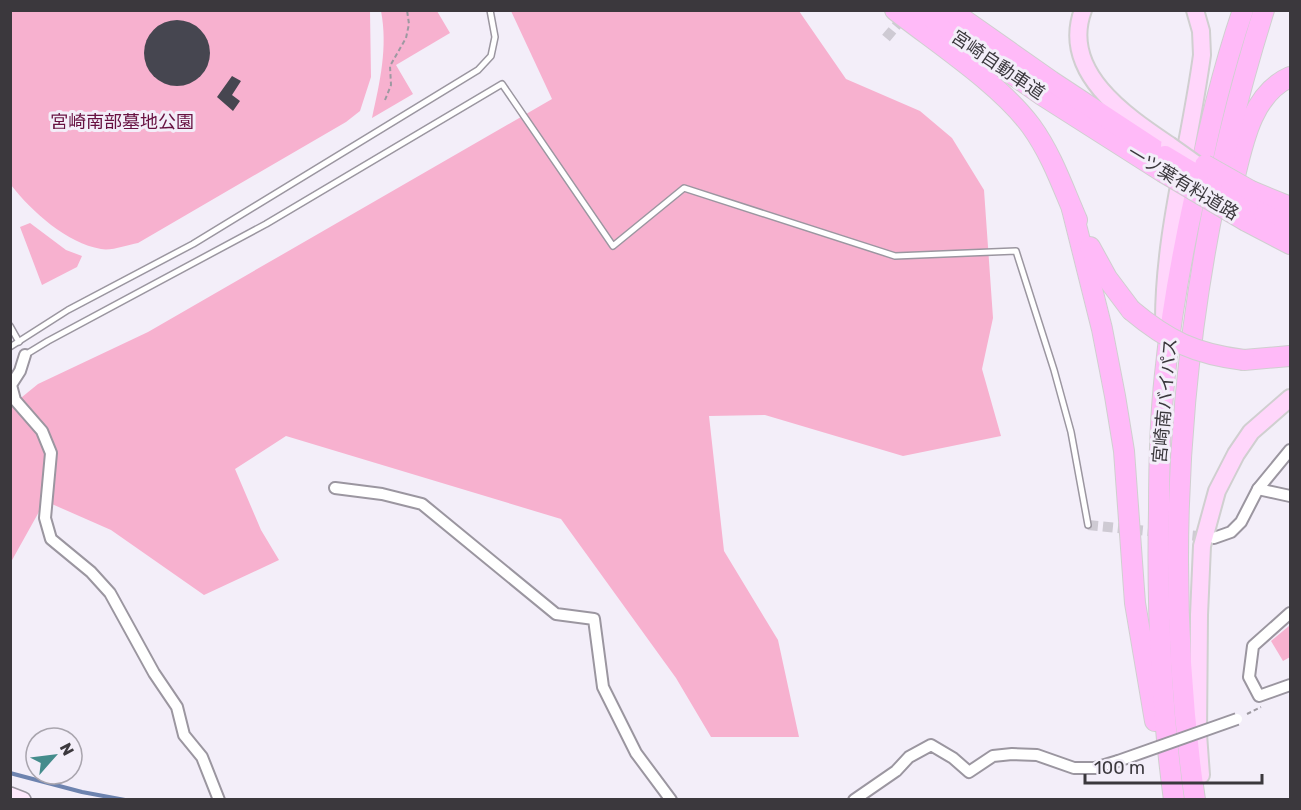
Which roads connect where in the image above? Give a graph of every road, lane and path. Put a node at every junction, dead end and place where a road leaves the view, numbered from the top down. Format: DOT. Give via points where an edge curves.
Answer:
graph roads {
  1 [pos="407,10"];
  2 [pos="490,10"];
  3 [pos="895,10"];
  4 [pos="920,10"];
  5 [pos="950,10"];
  6 [pos="1083,10"];
  7 [pos="1195,10"];
  8 [pos="1243,10"];
  9 [pos="1264,10"];
  10 [pos="1290,77"];
  11 [pos="1051,81"];
  12 [pos="385,100"];
  13 [pos="1081,111"];
  14 [pos="1165,157"];
  15 [pos="1249,204"];
  16 [pos="1290,207"];
  17 [pos="1072,209"];
  18 [pos="1290,220"];
  19 [pos="1290,228"];
  20 [pos="1290,244"];
  21 [pos="10,326"];
  22 [pos="19,342"];
  23 [pos="10,347"];
  24 [pos="25,355"];
  25 [pos="1290,357"];
  26 [pos="1165,375"];
  27 [pos="1187,388"];
  28 [pos="1290,398"];
  29 [pos="1290,450"];
  30 [pos="334,488"];
  31 [pos="1258,489"];
  32 [pos="1290,496"];
  33 [pos="1088,525"];
  34 [pos="1214,538"];
  35 [pos="1290,613"];
  36 [pos="1290,685"];
  37 [pos="1237,719"];
  38 [pos="10,795"];
  39 [pos="1174,796"];
  40 [pos="23,800"];
  41 [pos="219,800"];
  42 [pos="671,800"];
  43 [pos="854,800"];
  44 [pos="1195,800"];
  45 [pos="1201,800"];
  1 -- 12 [label="path" via="406,38 390,66 391,85"];
  2 -- 22 [label="lane" via="495,38 491,56 478,69 193,244 68,310"];
  3 -- 17 [label="highway" via="1009,100 1046,150"];
  4 -- 13 [label="highway, 宮崎自動車道"];
  5 -- 11 [label="highway, 宮崎自動車道"];
  6 -- 14 [label="main road" via="1079,38 1087,68 1099,88"];
  7 -- 26 [label="main road" via="1202,55 1164,292"];
  8 -- 26 [label="highway, 宮崎南バイパス" via="1201,166"];
  9 -- 27 [label="highway, 宮崎南バイパス" via="1236,108 1209,227"];
  10 -- 27 [label="highway" via="1271,90 1244,141"];
  11 -- 13 [label="highway, 宮崎自動車道"];
  11 -- 14 [label="highway"];
  13 -- 14 [label="highway"];
  14 -- 15 [label="highway, bridge"];
  15 -- 16 [label="highway"];
  15 -- 18 [label="main road"];
  15 -- 19 [label="highway"];
  15 -- 20 [label="highway, 一ツ葉有料道路"];
  17 -- 25 [label="highway, bridge" via="1095,258 1119,295 1131,310 1174,342 1244,360"];
  17 -- 39 [label="highway" via="1115,396 1124,451 1135,603 1157,731"];
  21 -- 22 [label="lane"];
  22 -- 23 [label="lane"];
  24 -- 33 [label="lane" via="266,224 502,84 613,246 684,188 896,256 1016,251 1071,432"];
  24 -- 41 [label="street" via="11,385 15,399 42,431 51,453 45,518 51,539 110,593 177,707 184,735 201,757"];
  26 -- 39 [label="highway, 宮崎南バイパス" via="1159,597"];
  27 -- 44 [label="highway, 宮崎南バイパス" via="1181,462 1178,623"];
  28 -- 45 [label="main road" via="1251,432 1236,453 1217,491 1202,546 1198,734"];
  29 -- 31 [label="street"];
  30 -- 42 [label="street" via="422,504 556,614 594,619 603,687 636,753"];
  31 -- 32 [label="street"];
  31 -- 34 [label="street" via="1241,522 1231,532"];
  35 -- 36 [label="street" via="1253,646 1249,677 1259,696"];
  37 -- 43 [label="street, bridge" via="1095,768 1074,768 1037,755 1012,754 993,756 969,772 931,745 909,757 896,771"];
  38 -- 40 [label="main road"];
}
